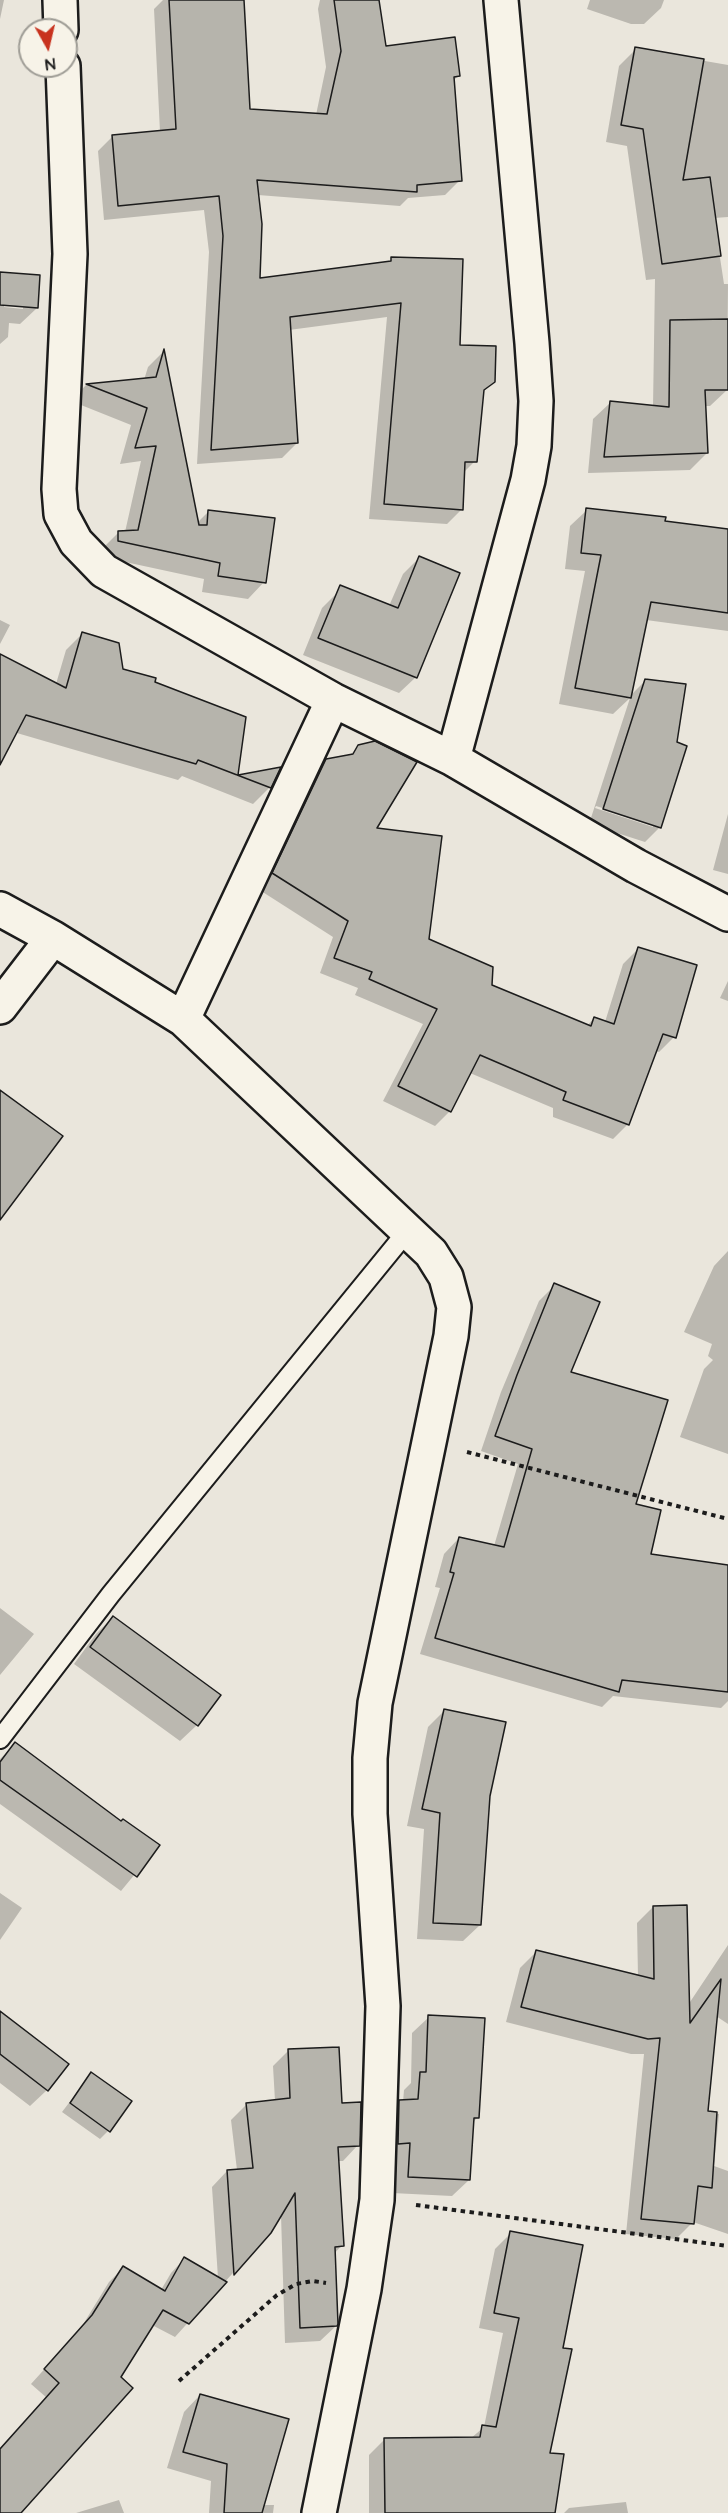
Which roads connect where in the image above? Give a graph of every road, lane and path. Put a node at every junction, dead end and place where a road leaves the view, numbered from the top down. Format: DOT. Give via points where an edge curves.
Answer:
graph roads {
  1 [pos="60,0"];
  2 [pos="501,0"];
  3 [pos="61,18"];
  4 [pos="64,78"];
  5 [pos="333,700"];
  6 [pos="453,759"];
  7 [pos="0,909"];
  8 [pos="728,914"];
  9 [pos="53,938"];
  10 [pos="0,1007"];
  11 [pos="183,1019"];
  12 [pos="409,1229"];
  13 [pos="428,1442"];
  14 [pos="728,1519"];
  15 [pos="0,1739"];
  16 [pos="377,2200"];
  17 [pos="728,2246"];
  18 [pos="364,2289"];
  19 [pos="179,2381"];
  20 [pos="319,2513"];
  1 -- 3 [label="street"];
  2 -- 6 [label="street" via="533,355 534,446"];
  4 -- 5 [label="street" via="70,220 61,514 76,542 104,571"];
  5 -- 6 [label="street"];
  5 -- 11 [label="street"];
  6 -- 8 [label="street" via="636,866"];
  7 -- 9 [label="street"];
  9 -- 10 [label="street"];
  9 -- 11 [label="street"];
  11 -- 12 [label="street"];
  12 -- 13 [label="street" via="431,1252 446,1277 454,1307"];
  12 -- 15 [label="lane" via="111,1594"];
  13 -- 14 [label="path"];
  13 -- 16 [label="street" via="375,1703 370,1758 383,2006"];
  16 -- 17 [label="path"];
  16 -- 18 [label="street"];
  18 -- 19 [label="path" via="313,2281 296,2284 277,2295"];
  18 -- 20 [label="street"];
}
